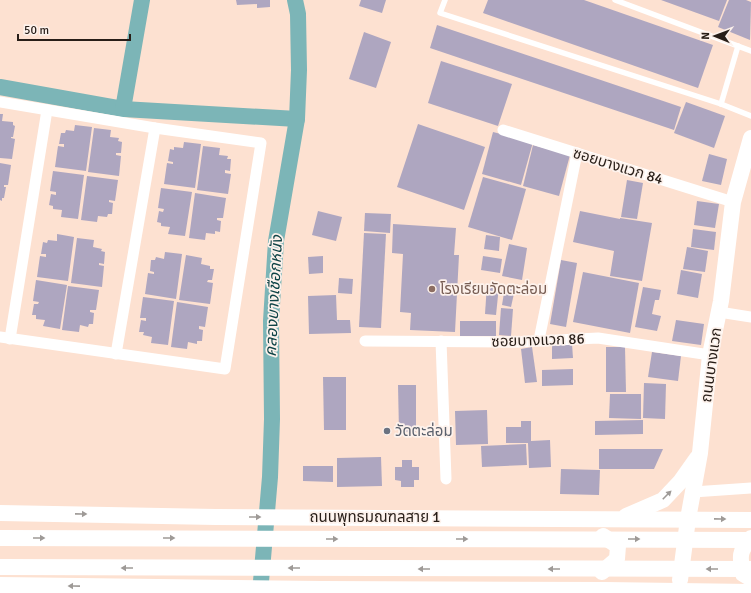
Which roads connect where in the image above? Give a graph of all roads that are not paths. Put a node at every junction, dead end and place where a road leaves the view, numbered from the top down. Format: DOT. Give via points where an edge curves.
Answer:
graph roads {
  1 [pos="445,0"];
  2 [pos="615,0"];
  3 [pos="738,46"];
  4 [pos="751,51"];
  5 [pos="0,102"];
  6 [pos="721,104"];
  7 [pos="47,110"];
  8 [pos="751,116"];
  9 [pos="155,128"];
  10 [pos="503,130"];
  11 [pos="751,138"];
  12 [pos="577,153"];
  13 [pos="746,174"];
  14 [pos="733,202"];
  15 [pos="719,312"];
  16 [pos="751,317"];
  17 [pos="5,338"];
  18 [pos="539,340"];
  19 [pos="365,341"];
  20 [pos="441,341"];
  21 [pos="116,354"];
  22 [pos="710,355"];
  23 [pos="700,453"];
  24 [pos="446,479"];
  25 [pos="751,488"];
  26 [pos="693,492"];
  27 [pos="0,513"];
  28 [pos="496,517"];
  29 [pos="620,518"];
  30 [pos="688,519"];
  31 [pos="751,520"];
  32 [pos="0,538"];
  33 [pos="751,539"];
  34 [pos="0,567"];
  35 [pos="751,569"];
  36 [pos="751,578"];
  37 [pos="0,585"];
  38 [pos="21,589"];
  39 [pos="523,589"];
  40 [pos="433,591"];
  41 [pos="608,591"];
  42 [pos="679,592"];
  43 [pos="751,592"];
  1 -- 6 [label="lane" via="440,13"];
  2 -- 3 [label="lane"];
  3 -- 4 [label="lane"];
  3 -- 6 [label="lane"];
  5 -- 7 [label="street"];
  6 -- 8 [label="lane"];
  7 -- 9 [label="street"];
  7 -- 17 [label="street"];
  9 -- 21 [label="street"];
  9 -- 21 [label="street" via="261,142 224,369"];
  10 -- 12 [label="street, ซอยบางแวก 84"];
  11 -- 13 [label="main road, ถนนบางแวก"];
  12 -- 14 [label="street, ซอยบางแวก 84"];
  12 -- 18 [label="street"];
  13 -- 14 [label="main road, ถนนบางแวก"];
  14 -- 15 [label="main road, ถนนบางแวก"];
  15 -- 16 [label="street"];
  15 -- 22 [label="main road, ถนนบางแวก"];
  17 -- 21 [label="street"];
  18 -- 20 [label="street, ซอยบางแวก 86"];
  18 -- 22 [label="street, ซอยบางแวก 86" via="598,338"];
  19 -- 20 [label="street, ซอยบางแวก 86"];
  20 -- 24 [label="street"];
  22 -- 23 [label="main road, ถนนบางแวก"];
  23 -- 26 [label="main road, ถนนบางแวก"];
  29 -- 23 [label="main road, one-way" via="662,500 680,482"];
  25 -- 26 [label="street"];
  26 -- 30 [label="main road, ถนนบางแวก"];
  27 -- 28 [label="main road, ถนนพุทธมณฑลสาย 1, one-way" via="216,517"];
  28 -- 29 [label="main road, ถนนพุทธมณฑลสาย 1"];
  28 -- 39 [label="main road" via="592,529 618,546 617,559 598,576"];
  29 -- 30 [label="main road, ถนนพุทธมณฑลสาย 1"];
  30 -- 31 [label="main road, ถนนพุทธมณฑลสาย 1, one-way"];
  30 -- 42 [label="main road, ถนนบางแวก"];
  32 -- 33 [label="main road, ถนนพุทธมณฑลสาย 1, one-way"];
  33 -- 36 [label="main road" via="746,543 740,557 743,574"];
  35 -- 34 [label="main road, one-way"];
  37 -- 38 [label="main road"];
  40 -- 38 [label="main road, one-way"];
  39 -- 40 [label="main road"];
  39 -- 41 [label="main road"];
  41 -- 42 [label="main road"];
  42 -- 43 [label="main road"];
}
